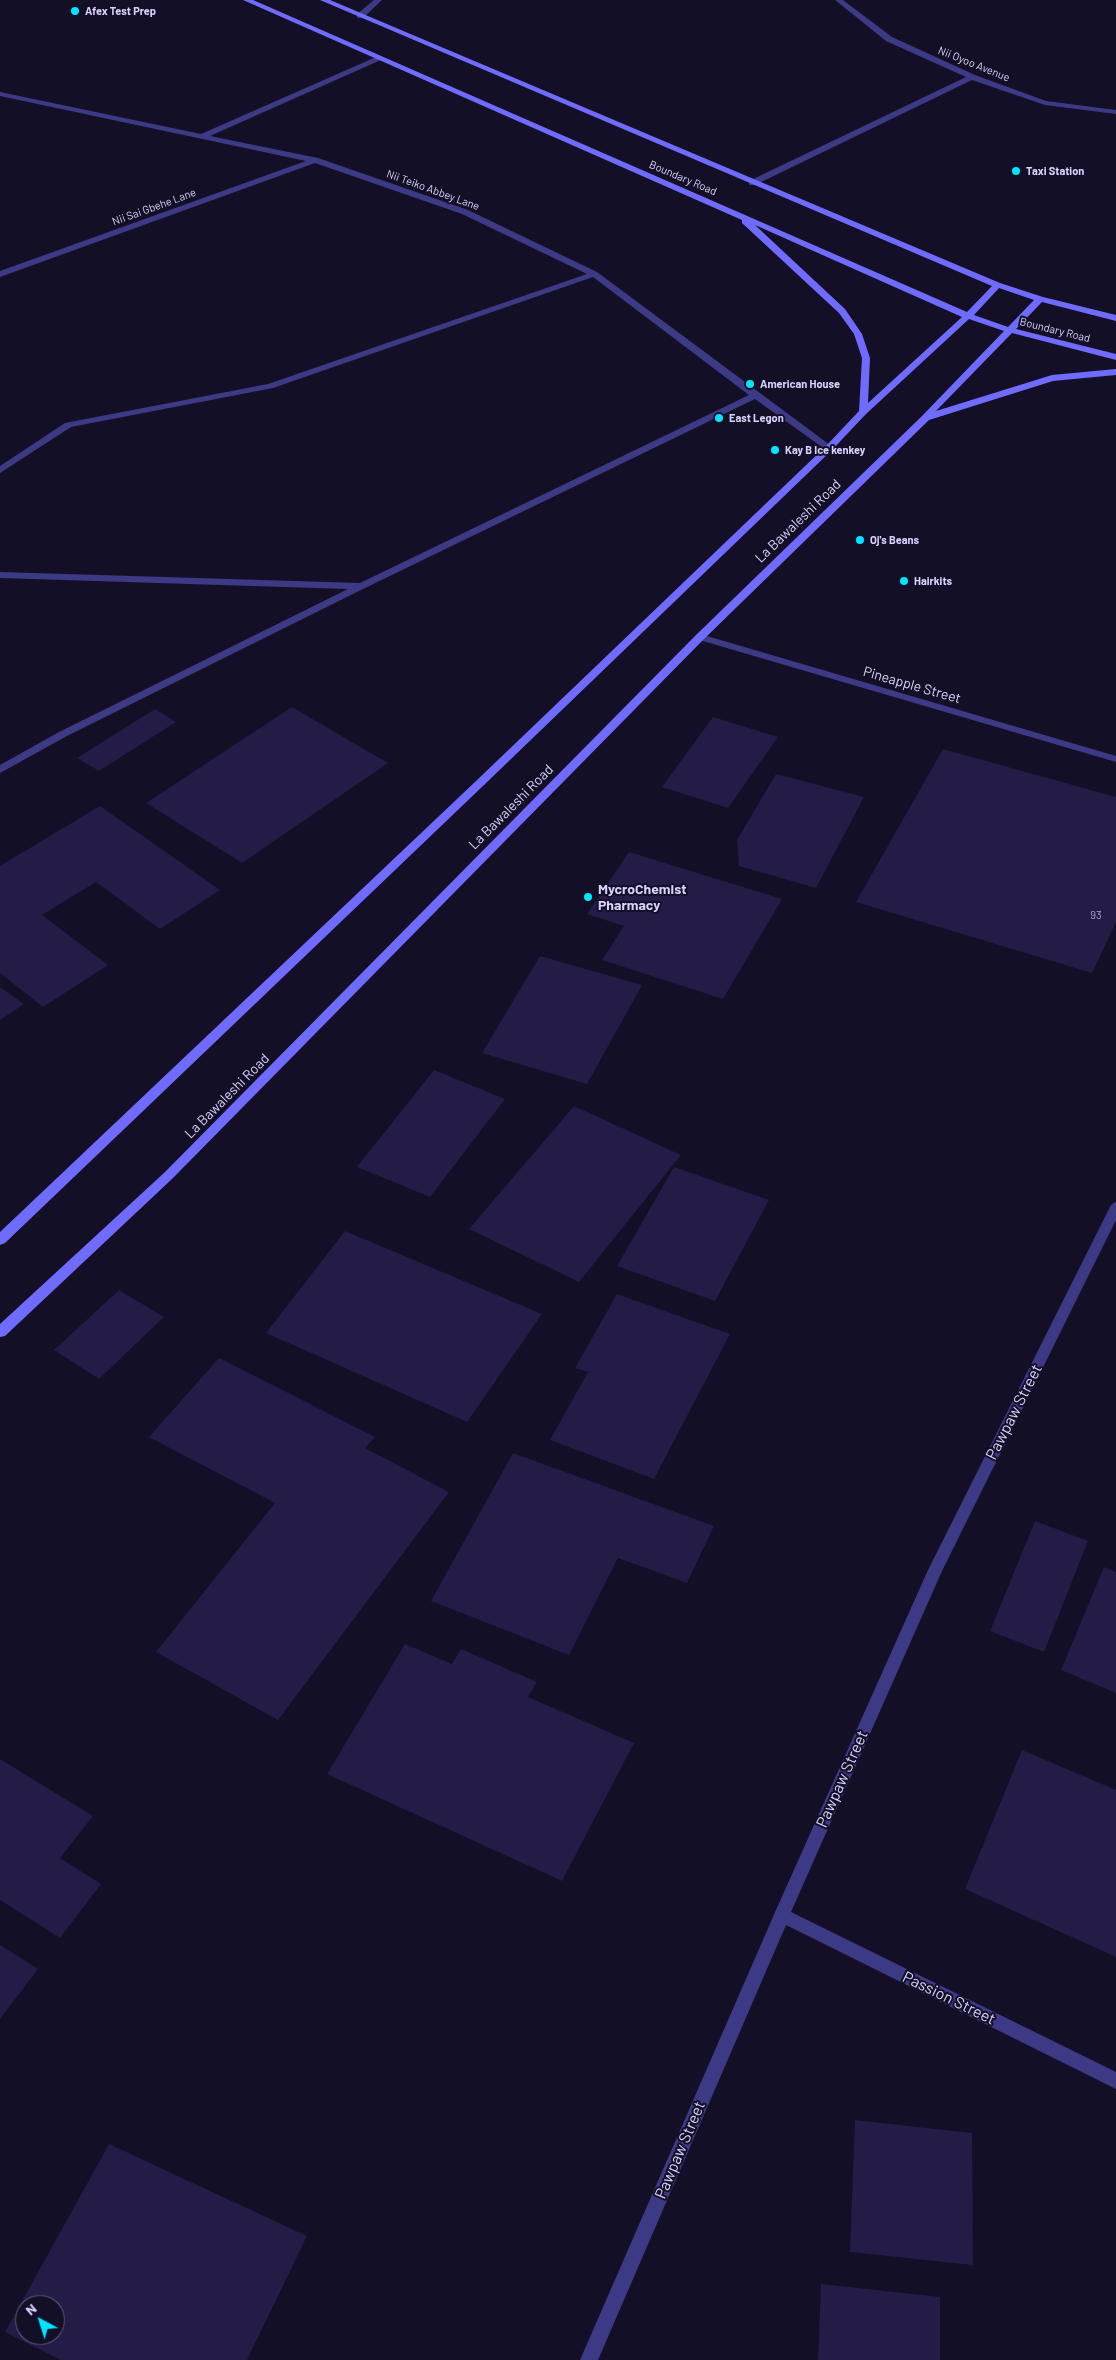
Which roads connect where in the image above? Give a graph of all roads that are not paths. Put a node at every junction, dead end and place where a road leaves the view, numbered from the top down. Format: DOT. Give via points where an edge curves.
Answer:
graph roads {
  1 [pos="247,0"];
  2 [pos="324,0"];
  3 [pos="378,0"];
  4 [pos="839,0"];
  5 [pos="360,16"];
  6 [pos="379,59"];
  7 [pos="972,77"];
  8 [pos="0,94"];
  9 [pos="1116,112"];
  10 [pos="203,136"];
  11 [pos="315,160"];
  12 [pos="752,183"];
  13 [pos="738,214"];
  14 [pos="0,274"];
  15 [pos="594,274"];
  16 [pos="996,285"];
  17 [pos="1040,300"];
  18 [pos="968,316"];
  19 [pos="1116,318"];
  20 [pos="1010,330"];
  21 [pos="1116,357"];
  22 [pos="1116,372"];
  23 [pos="755,396"];
  24 [pos="863,412"];
  25 [pos="925,418"];
  26 [pos="829,448"];
  27 [pos="0,470"];
  28 [pos="0,575"];
  29 [pos="362,586"];
  30 [pos="700,637"];
  31 [pos="1116,759"];
  32 [pos="0,770"];
  33 [pos="1116,1208"];
  34 [pos="0,1240"];
  35 [pos="0,1332"];
  36 [pos="782,1915"];
  37 [pos="1116,2081"];
  38 [pos="589,2360"];
  1 -- 6 [label="main road, Boundary Road"];
  2 -- 5 [label="main road, Boundary Road"];
  3 -- 5 [label="street"];
  4 -- 7 [label="street, Nii Oyoo Avenue" via="889,39"];
  5 -- 12 [label="main road, Boundary Road"];
  6 -- 10 [label="street"];
  6 -- 13 [label="main road, Boundary Road"];
  7 -- 9 [label="street, Nii Oyoo Avenue" via="1045,103"];
  7 -- 12 [label="street"];
  8 -- 10 [label="street, Nii Teiko Abbey Lane"];
  10 -- 11 [label="street, Nii Teiko Abbey Lane"];
  11 -- 14 [label="street, Nii Sai Gbehe Lane"];
  11 -- 15 [label="street, Nii Teiko Abbey Lane" via="465,212"];
  12 -- 16 [label="main road, Boundary Road"];
  13 -- 18 [label="main road, Boundary Road"];
  13 -- 24 [label="main road" via="842,311 858,334 866,358"];
  15 -- 23 [label="street, Nii Teiko Abbey Lane"];
  15 -- 27 [label="street" via="270,386 68,425"];
  16 -- 17 [label="main road, Boundary Road"];
  16 -- 18 [label="main road"];
  17 -- 19 [label="main road, Boundary Road"];
  17 -- 20 [label="main road, La Bawaleshi Road"];
  18 -- 20 [label="main road, Boundary Road"];
  18 -- 24 [label="main road"];
  20 -- 21 [label="main road, Boundary Road"];
  20 -- 25 [label="main road, La Bawaleshi Road"];
  22 -- 25 [label="main road" via="1052,378"];
  23 -- 26 [label="street, Nii Teiko Abbey Lane"];
  23 -- 29 [label="street"];
  24 -- 26 [label="main road"];
  25 -- 30 [label="main road, La Bawaleshi Road"];
  26 -- 34 [label="main road"];
  28 -- 29 [label="street"];
  29 -- 32 [label="street" via="62,734"];
  30 -- 31 [label="street, Pineapple Street"];
  30 -- 35 [label="main road, La Bawaleshi Road" via="176,1168"];
  33 -- 36 [label="street, Pawpaw Street" via="935,1570"];
  36 -- 37 [label="street, Passion Street"];
  36 -- 38 [label="street, Pawpaw Street"];
}
